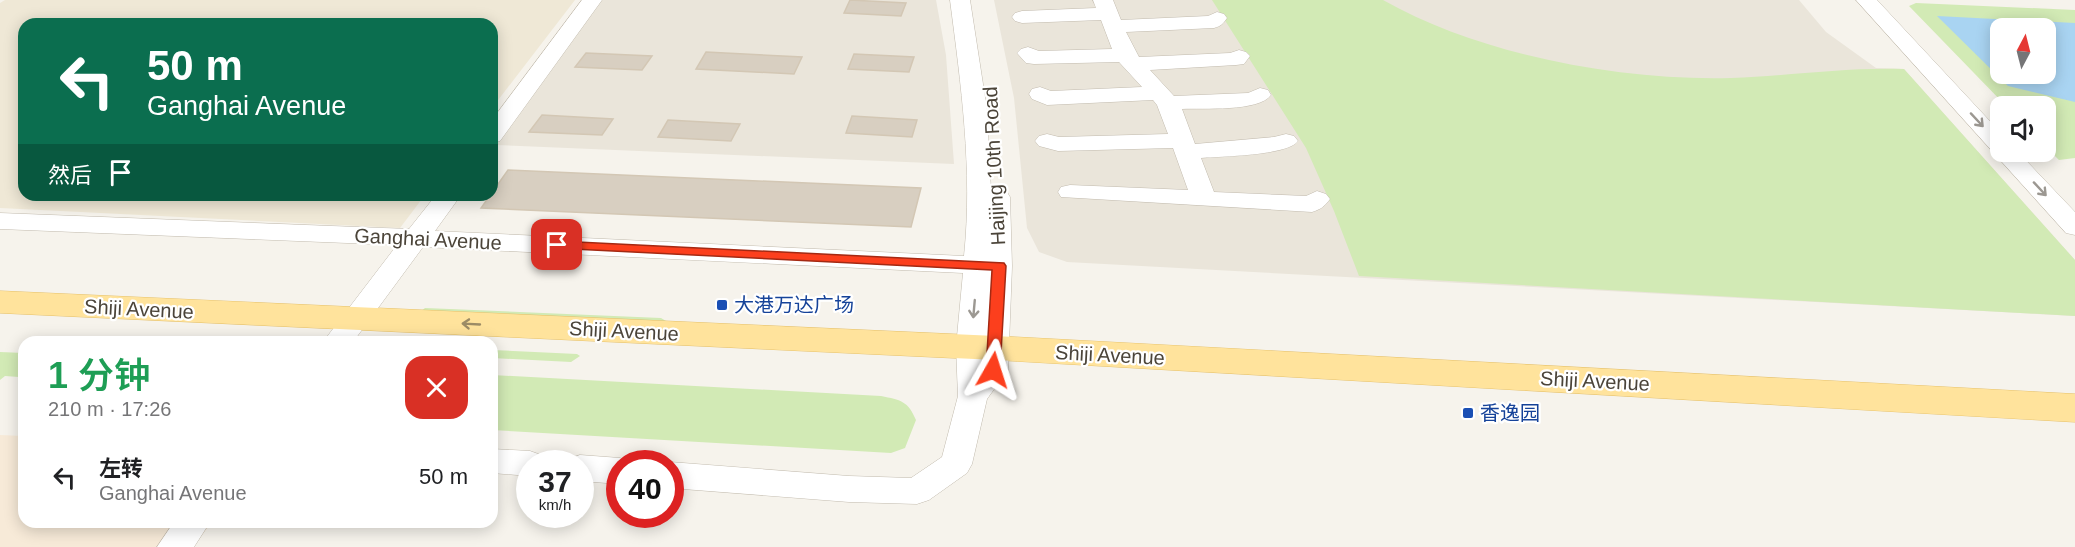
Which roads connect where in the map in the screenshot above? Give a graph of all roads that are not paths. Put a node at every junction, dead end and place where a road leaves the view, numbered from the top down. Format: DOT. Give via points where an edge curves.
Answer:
graph roads {
  1 [pos="592,0"];
  2 [pos="960,0"];
  3 [pos="975,0"];
  4 [pos="1866,0"];
  5 [pos="1883,0"];
  6 [pos="1108,13"];
  7 [pos="1022,17"];
  8 [pos="1217,18"];
  9 [pos="1028,53"];
  10 [pos="1239,56"];
  11 [pos="1129,59"];
  12 [pos="1040,94"];
  13 [pos="1260,95"];
  14 [pos="1164,98"];
  15 [pos="1990,112"];
  16 [pos="498,128"];
  17 [pos="1990,135"];
  18 [pos="1047,141"];
  19 [pos="1286,141"];
  20 [pos="1184,146"];
  21 [pos="2014,162"];
  22 [pos="2038,162"];
  23 [pos="1070,192"];
  24 [pos="1203,199"];
  25 [pos="1317,200"];
  26 [pos="2075,200"];
  27 [pos="445,201"];
  28 [pos="0,221"];
  29 [pos="2075,227"];
  30 [pos="417,238"];
  31 [pos="988,266"];
  32 [pos="0,302"];
  33 [pos="0,322"];
  34 [pos="344,332"];
  35 [pos="383,336"];
  36 [pos="419,336"];
  37 [pos="498,340"];
  38 [pos="498,345"];
  39 [pos="980,366"];
  40 [pos="2075,408"];
  41 [pos="2075,430"];
  42 [pos="498,461"];
  43 [pos="516,463"];
  44 [pos="684,476"];
  45 [pos="188,528"];
  46 [pos="174,547"];
  1 -- 16 [label="street"];
  2 -- 31 [label="street, Haijing 10th Road" via="979,146 980,228"];
  3 -- 31 [label="street, Haijing 10th Road" via="997,150"];
  4 -- 17 [label="street, one-way"];
  5 -- 15 [label="street"];
  6 -- 7 [label="street"];
  6 -- 8 [label="street" via="1214,21"];
  6 -- 11 [label="street"];
  9 -- 11 [label="street" via="1034,58"];
  10 -- 11 [label="street"];
  11 -- 14 [label="street"];
  12 -- 14 [label="street" via="1047,98"];
  13 -- 14 [label="street" via="1253,99"];
  14 -- 20 [label="street"];
  18 -- 20 [label="street"];
  19 -- 20 [label="street"];
  20 -- 24 [label="street"];
  21 -- 29 [label="street, one-way"];
  22 -- 26 [label="street"];
  23 -- 24 [label="street"];
  24 -- 25 [label="street" via="1312,204"];
  27 -- 30 [label="street"];
  28 -- 30 [label="street, Ganghai Avenue"];
  30 -- 31 [label="street, Ganghai Avenue"];
  30 -- 34 [label="street"];
  31 -- 39 [label="street, Haijing 10th Road"];
  32 -- 34 [label="main road, Shiji Avenue"];
  33 -- 34 [label="main road, Shiji Avenue"];
  34 -- 35 [label="main road, Shiji Avenue"];
  36 -- 34 [label="main road, Shiji Avenue, one-way"];
  39 -- 37 [label="main road, Shiji Avenue, one-way"];
  38 -- 39 [label="main road, Shiji Avenue"];
  39 -- 40 [label="main road, Shiji Avenue"];
  39 -- 41 [label="main road, Shiji Avenue"];
  39 -- 44 [label="street, Haijing 10th Road" via="956,464 917,491"];
  42 -- 43 [label="street"];
  45 -- 46 [label="street"];
}
